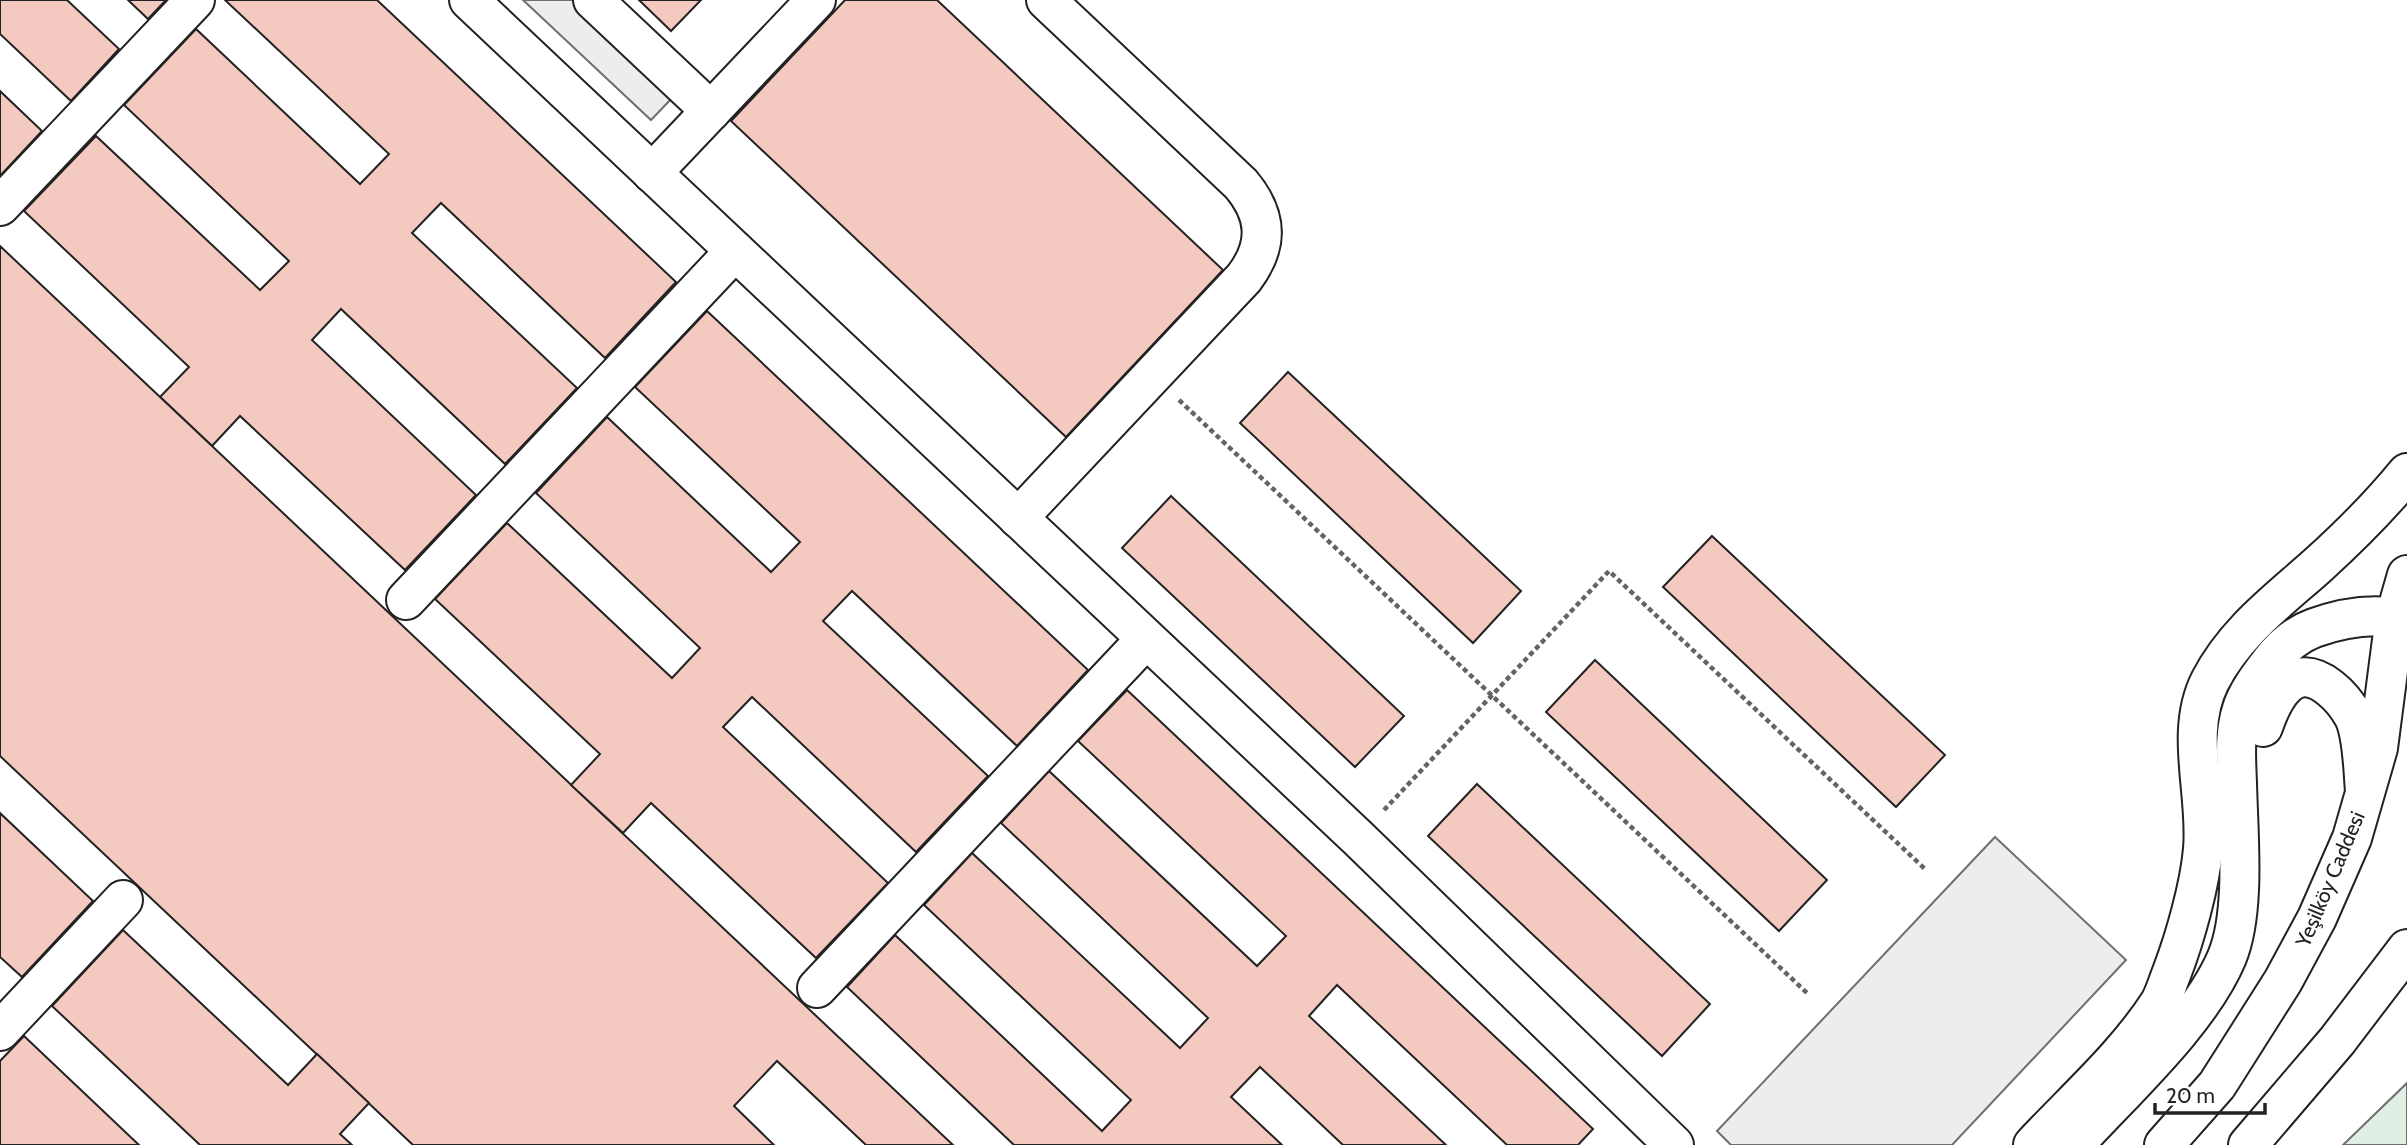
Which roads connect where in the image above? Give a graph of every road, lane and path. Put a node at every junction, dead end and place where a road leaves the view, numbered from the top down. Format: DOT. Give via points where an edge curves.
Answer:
graph roads {
  1 [pos="195,0"];
  2 [pos="469,0"];
  3 [pos="593,0"];
  4 [pos="816,0"];
  5 [pos="1046,0"];
  6 [pos="711,111"];
  7 [pos="652,173"];
  8 [pos="0,206"];
  9 [pos="735,251"];
  10 [pos="1153,375"];
  11 [pos="2407,473"];
  12 [pos="1018,518"];
  13 [pos="2407,575"];
  14 [pos="406,600"];
  15 [pos="2401,618"];
  16 [pos="1146,639"];
  17 [pos="1492,695"];
  18 [pos="2365,791"];
  19 [pos="1358,838"];
  20 [pos="2239,849"];
  21 [pos="1925,869"];
  22 [pos="123,900"];
  23 [pos="2407,950"];
  24 [pos="817,988"];
  25 [pos="1807,993"];
  26 [pos="0,1031"];
  27 [pos="1669,1143"];
  28 [pos="2033,1145"];
  29 [pos="2074,1145"];
  30 [pos="2164,1145"];
  31 [pos="2248,1145"];
  1 -- 8 [label="main road"];
  2 -- 7 [label="main road"];
  3 -- 6 [label="main road"];
  4 -- 6 [label="main road"];
  5 -- 10 [label="main road" via="1241,184 1259,213 1262,237 1251,270"];
  6 -- 7 [label="main road"];
  7 -- 9 [label="main road"];
  9 -- 12 [label="main road"];
  9 -- 14 [label="main road"];
  10 -- 12 [label="main road"];
  10 -- 17 [label="path"];
  11 -- 28 [label="main road" via="2333,551 2252,623 2210,681 2202,700 2198,733 2203,848 2182,944 2161,1000 2129,1043"];
  12 -- 16 [label="main road"];
  13 -- 15 [label="main road, Yeşilköy Caddesi"];
  15 -- 18 [label="main road, Yeşilköy Caddesi" via="2378,748"];
  15 -- 20 [label="main road" via="2372,615 2298,634 2257,679 2242,708 2235,747"];
  16 -- 19 [label="main road"];
  16 -- 24 [label="main road"];
  17 -- 19 [label="path"];
  17 -- 21 [label="path" via="1609,571"];
  17 -- 25 [label="path"];
  18 -- 20 [label="main road" via="2355,719 2345,703 2321,682 2301,677 2291,681 2275,698 2263,726"];
  18 -- 30 [label="main road, Yeşilköy Caddesi" via="2352,838 2283,981 2217,1085"];
  19 -- 27 [label="main road"];
  20 -- 29 [label="main road" via="2237,914 2228,955 2214,981 2171,1040"];
  22 -- 26 [label="main road"];
  23 -- 31 [label="main road"];
}
